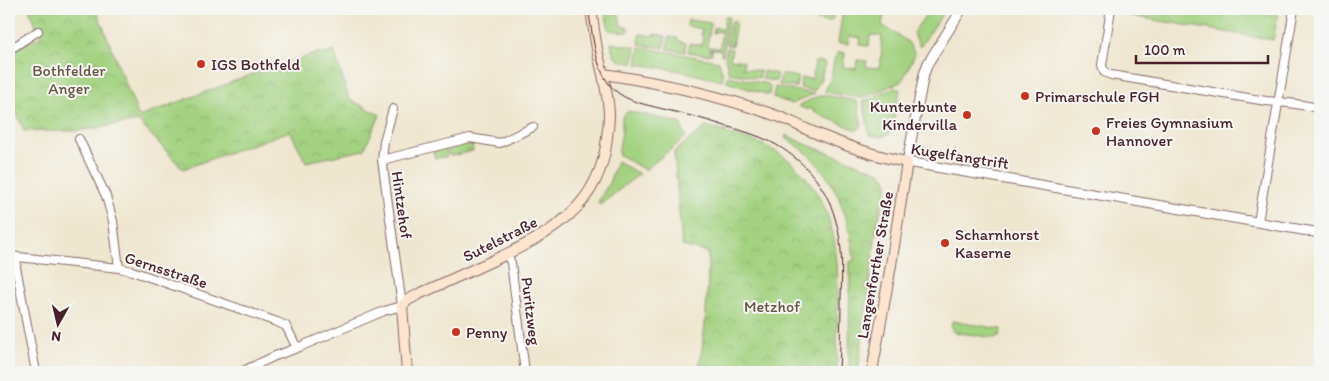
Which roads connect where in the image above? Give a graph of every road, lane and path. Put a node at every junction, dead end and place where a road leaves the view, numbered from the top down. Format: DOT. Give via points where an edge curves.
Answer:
graph roads {
  1 [pos="590,9"];
  2 [pos="962,9"];
  3 [pos="1111,9"];
  4 [pos="1294,9"];
  5 [pos="38,31"];
  6 [pos="9,50"];
  7 [pos="604,74"];
  8 [pos="1278,102"];
  9 [pos="393,108"];
  10 [pos="1320,108"];
  11 [pos="533,127"];
  12 [pos="79,140"];
  13 [pos="382,160"];
  14 [pos="907,162"];
  15 [pos="1258,222"];
  16 [pos="1320,233"];
  17 [pos="507,254"];
  18 [pos="13,256"];
  19 [pos="119,268"];
  20 [pos="402,306"];
  21 [pos="297,348"];
  22 [pos="36,372"];
  23 [pos="241,372"];
  24 [pos="408,372"];
  25 [pos="525,372"];
  26 [pos="872,372"];
  1 -- 7 [label="main road, Sutelstraße"];
  2 -- 14 [label="street" via="924,74"];
  3 -- 8 [label="street" via="1102,65 1110,76"];
  4 -- 8 [label="street"];
  5 -- 6 [label="street"];
  7 -- 14 [label="main road, Kugelfangtrift" via="719,97 779,116 864,151"];
  7 -- 17 [label="main road, Sutelstraße" via="609,116 606,152 598,176 584,199 560,223"];
  8 -- 10 [label="street"];
  8 -- 15 [label="street"];
  9 -- 13 [label="street, Hintzehof"];
  11 -- 13 [label="street" via="500,143 470,138"];
  12 -- 19 [label="street" via="106,196"];
  13 -- 20 [label="street, Hintzehof"];
  14 -- 15 [label="street, Kugelfangtrift"];
  14 -- 26 [label="main road, Langenforther Straße"];
  15 -- 16 [label="street, Kugelfangtrift"];
  17 -- 20 [label="main road, Sutelstraße" via="419,294"];
  17 -- 25 [label="street, Puritzweg" via="511,263"];
  18 -- 19 [label="street, Gernsstraße"];
  18 -- 22 [label="street"];
  19 -- 21 [label="street, Gernsstraße" via="286,326"];
  20 -- 21 [label="street, Sutelstraße"];
  20 -- 24 [label="main road"];
  21 -- 23 [label="street, Sutelstraße"];
}
